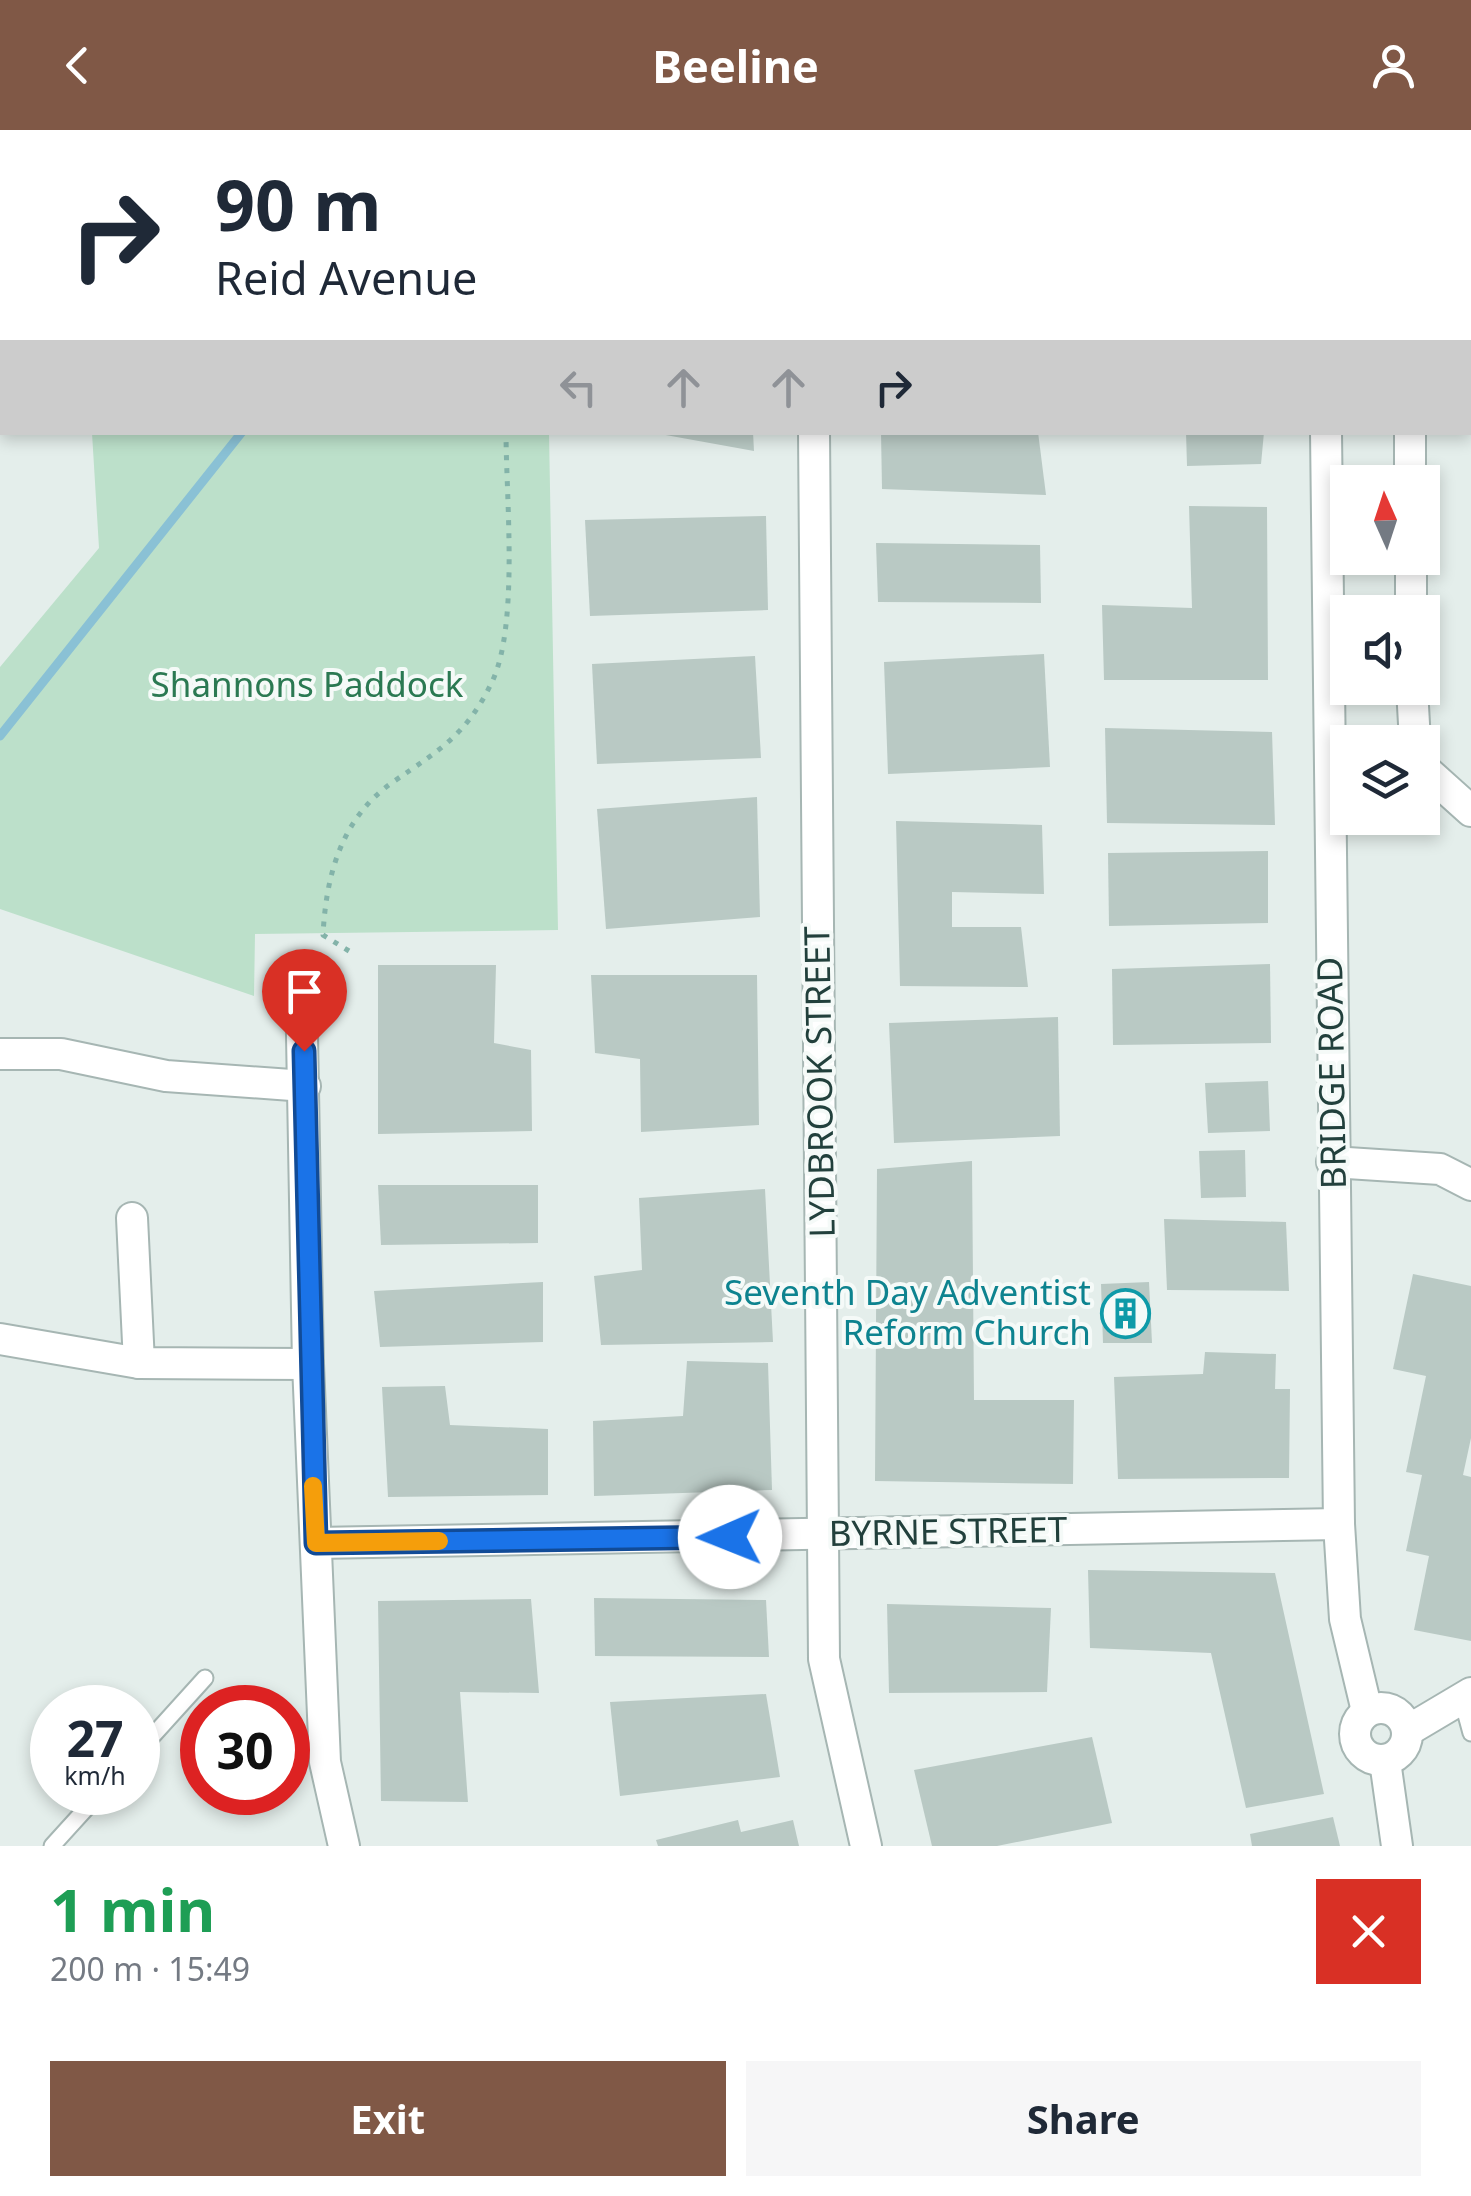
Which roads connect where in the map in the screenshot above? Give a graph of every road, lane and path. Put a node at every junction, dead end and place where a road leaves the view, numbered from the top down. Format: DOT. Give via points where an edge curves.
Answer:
graph roads {
  1 [pos="506,435"];
  2 [pos="814,435"];
  3 [pos="1326,435"];
  4 [pos="1410,435"];
  5 [pos="1410,465"];
  6 [pos="1440,784"];
  7 [pos="1471,811"];
  8 [pos="348,951"];
  9 [pos="300,982"];
  10 [pos="0,1054"];
  11 [pos="305,1086"];
  12 [pos="1332,1162"];
  13 [pos="1471,1185"];
  14 [pos="132,1218"];
  15 [pos="0,1339"];
  16 [pos="139,1364"];
  17 [pos="308,1364"];
  18 [pos="1339,1524"];
  19 [pos="825,1535"];
  20 [pos="316,1543"];
  21 [pos="205,1678"];
  22 [pos="1466,1696"];
  23 [pos="1367,1712"];
  24 [pos="160,1728"];
  25 [pos="1407,1731"];
  26 [pos="1471,1733"];
  27 [pos="1384,1761"];
  28 [pos="80,1815"];
  29 [pos="52,1846"];
  30 [pos="344,1846"];
  31 [pos="866,1846"];
  32 [pos="1397,1846"];
  1 -- 8 [label="path" via="506,611 495,676 462,730 379,794 336,854 323,935"];
  2 -- 19 [label="street, LYDBROOK STREET"];
  3 -- 12 [label="street, BRIDGE ROAD"];
  4 -- 5 [label="street"];
  6 -- 7 [label="street"];
  9 -- 11 [label="street"];
  10 -- 11 [label="street" via="60,1054 166,1076"];
  11 -- 17 [label="street"];
  12 -- 13 [label="street" via="1440,1169"];
  12 -- 18 [label="street, BRIDGE ROAD"];
  14 -- 16 [label="street"];
  15 -- 16 [label="street"];
  16 -- 17 [label="street"];
  17 -- 20 [label="street"];
  18 -- 19 [label="street, BYRNE STREET"];
  18 -- 23 [label="street, BRIDGE ROAD" via="1346,1619"];
  19 -- 20 [label="street, BYRNE STREET"];
  19 -- 31 [label="street, LYDBROOK STREET" via="824,1659"];
  20 -- 30 [label="street" via="325,1762"];
  21 -- 24 [label="lane"];
  22 -- 25 [label="street"];
  22 -- 26 [label="lane"];
  23 -- 25 [label="street" via="1394,1712"];
  23 -- 27 [label="street" via="1355,1726 1355,1743 1367,1757"];
  25 -- 27 [label="street" via="1403,1748"];
  27 -- 32 [label="street"];
  28 -- 29 [label="lane"];
}
